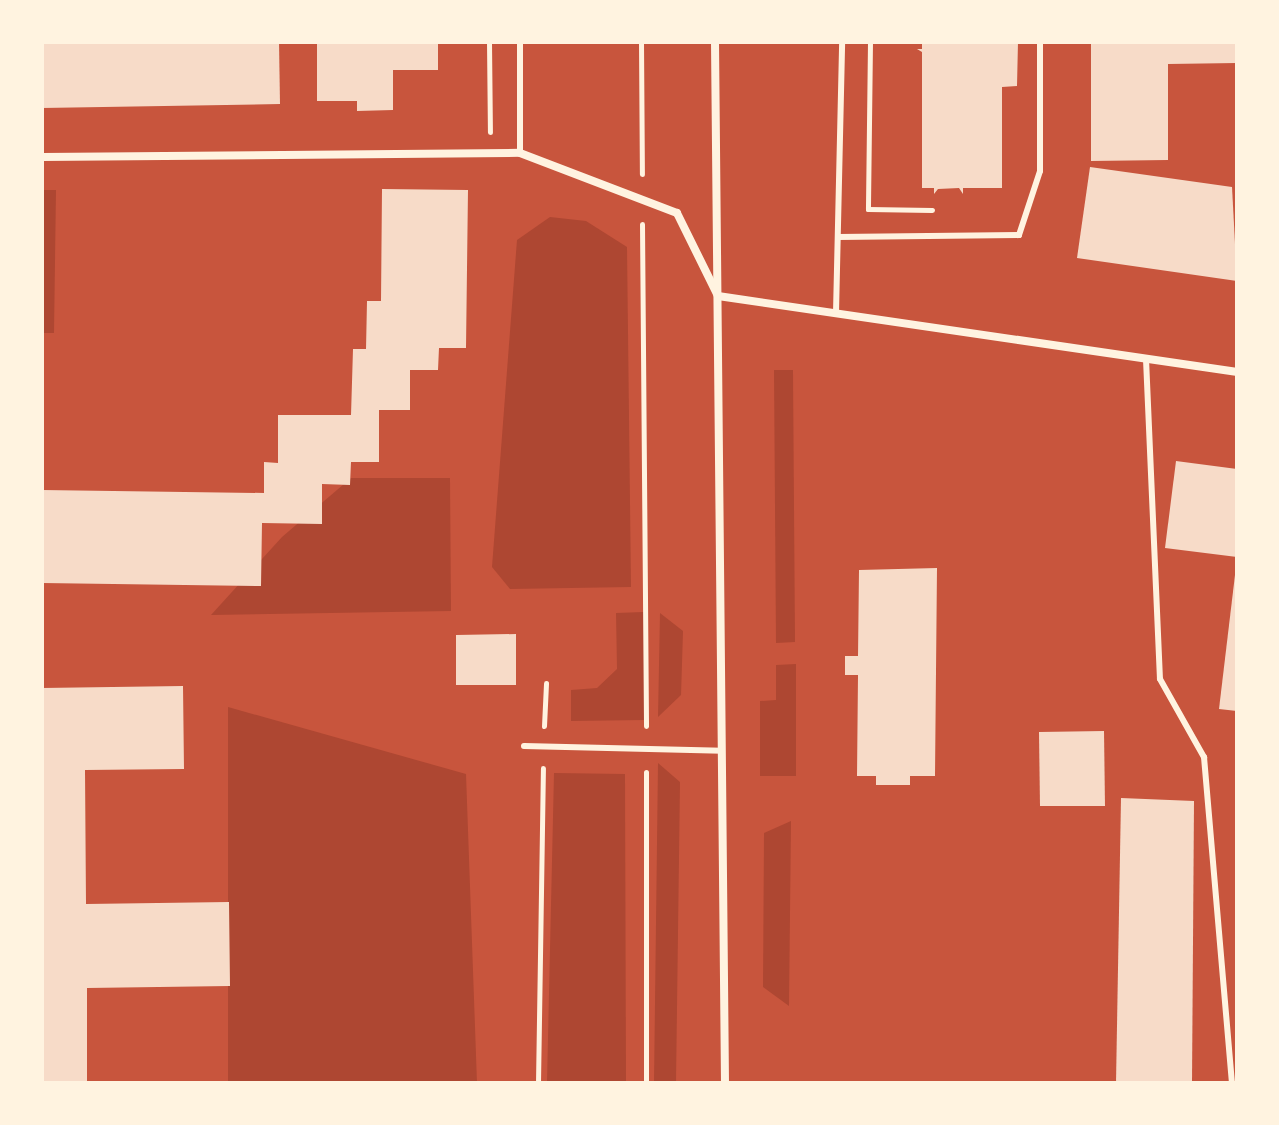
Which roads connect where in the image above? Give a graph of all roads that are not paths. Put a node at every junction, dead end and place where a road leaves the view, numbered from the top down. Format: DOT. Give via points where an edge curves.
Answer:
graph roads {
  1 [pos="520,42"];
  2 [pos="715,42"];
  3 [pos="842,42"];
  4 [pos="1040,42"];
  5 [pos="520,153"];
  6 [pos="42,157"];
  7 [pos="838,237"];
  8 [pos="718,296"];
  9 [pos="836,313"];
  10 [pos="1146,359"];
  11 [pos="1237,372"];
  12 [pos="524,746"];
  13 [pos="722,751"];
  14 [pos="725,1083"];
  15 [pos="1232,1083"];
  1 -- 5 [label="lane"];
  2 -- 8 [label="street"];
  3 -- 7 [label="lane"];
  4 -- 7 [label="lane" via="1040,171 1019,235"];
  5 -- 6 [label="street"];
  5 -- 8 [label="street" via="677,213"];
  7 -- 9 [label="lane"];
  8 -- 9 [label="street"];
  8 -- 13 [label="street"];
  9 -- 10 [label="street"];
  10 -- 11 [label="street"];
  10 -- 15 [label="lane" via="1160,679 1204,757"];
  12 -- 13 [label="lane"];
  13 -- 14 [label="street"];
}
